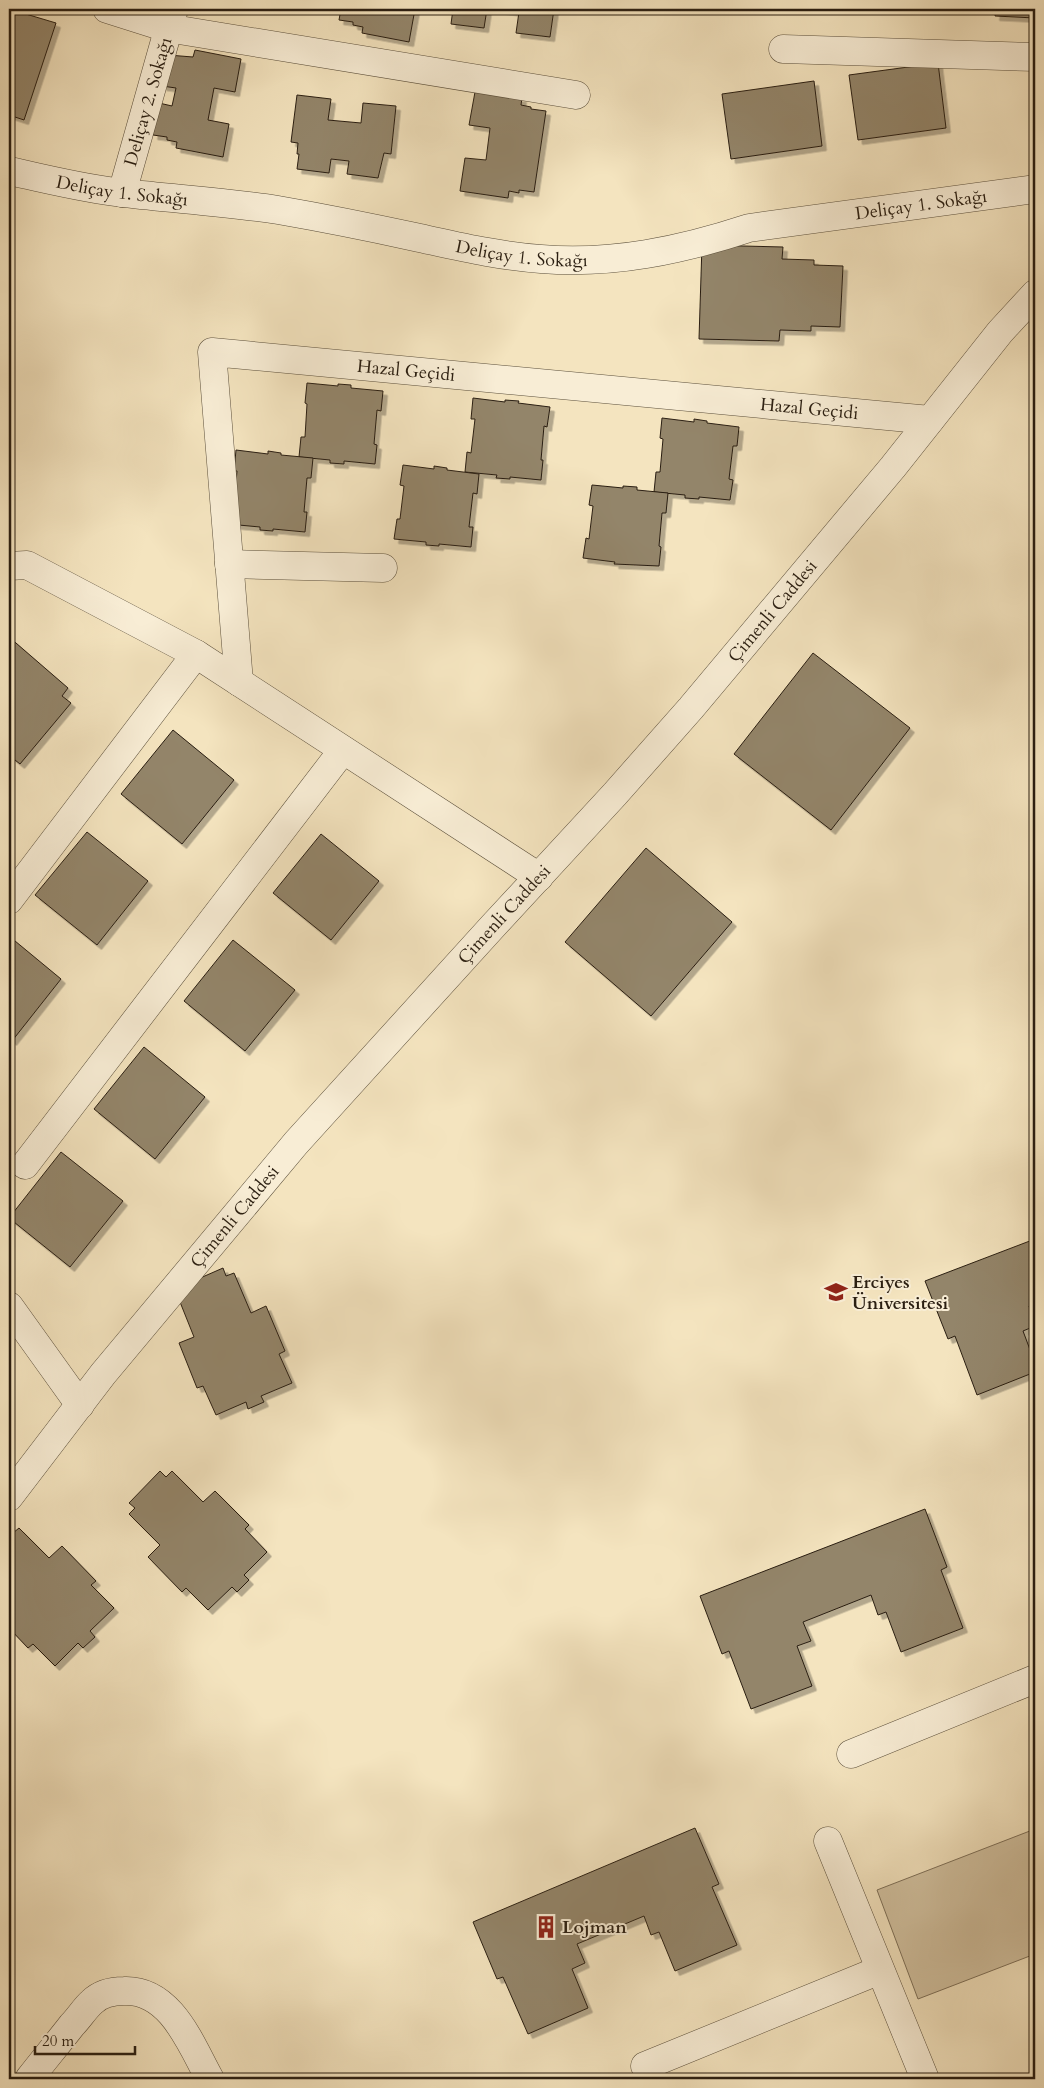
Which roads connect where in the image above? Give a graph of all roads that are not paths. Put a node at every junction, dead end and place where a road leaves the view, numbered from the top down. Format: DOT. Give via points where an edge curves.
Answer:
graph roads {
  1 [pos="107,9"];
  2 [pos="170,18"];
  3 [pos="782,49"];
  4 [pos="1035,57"];
  5 [pos="576,95"];
  6 [pos="9,171"];
  7 [pos="1035,189"];
  8 [pos="122,193"];
  9 [pos="1035,278"];
  10 [pos="1035,294"];
  11 [pos="1000,332"];
  12 [pos="930,420"];
  13 [pos="229,564"];
  14 [pos="9,566"];
  15 [pos="383,568"];
  16 [pos="196,654"];
  17 [pos="239,682"];
  18 [pos="343,750"];
  19 [pos="539,876"];
  20 [pos="9,900"];
  21 [pos="25,1165"];
  22 [pos="9,1306"];
  23 [pos="80,1405"];
  24 [pos="9,1497"];
  25 [pos="1035,1678"];
  26 [pos="851,1754"];
  27 [pos="828,1841"];
  28 [pos="880,1970"];
  29 [pos="645,2066"];
  30 [pos="9,2077"];
  31 [pos="12,2079"];
  32 [pos="29,2079"];
  33 [pos="210,2079"];
  34 [pos="925,2079"];
  1 -- 2 [label="street"];
  2 -- 5 [label="street"];
  2 -- 8 [label="street, Deliçay 2. Sokağı"];
  3 -- 4 [label="street"];
  6 -- 8 [label="street, Deliçay 1. Sokağı"];
  7 -- 8 [label="street, Deliçay 1. Sokağı" via="749,228 667,251 582,260 503,256 275,210"];
  9 -- 11 [label="street, Çimenli Caddesi"];
  10 -- 11 [label="street, Çimenli Caddesi"];
  11 -- 12 [label="street, Çimenli Caddesi"];
  12 -- 13 [label="street, Hazal Geçidi" via="212,352"];
  12 -- 19 [label="street, Çimenli Caddesi" via="691,708"];
  13 -- 15 [label="street"];
  13 -- 17 [label="street, Hazal Geçidi"];
  14 -- 16 [label="street" via="27,565"];
  16 -- 17 [label="street"];
  16 -- 20 [label="street"];
  17 -- 18 [label="street"];
  18 -- 19 [label="street"];
  18 -- 21 [label="street"];
  19 -- 23 [label="street, Çimenli Caddesi" via="296,1143"];
  22 -- 23 [label="street"];
  23 -- 24 [label="street, Çimenli Caddesi"];
  25 -- 26 [label="street"];
  27 -- 28 [label="street"];
  28 -- 29 [label="street"];
  28 -- 34 [label="street"];
  30 -- 31 [label="street"];
  32 -- 33 [label="street" via="93,2001 116,1991 142,1993 167,2009 180,2024"];
}
